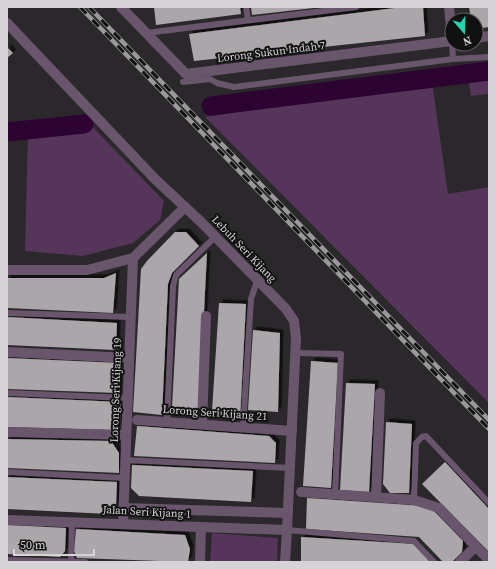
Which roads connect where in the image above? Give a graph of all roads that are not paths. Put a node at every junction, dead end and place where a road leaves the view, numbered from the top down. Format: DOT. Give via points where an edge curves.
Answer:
graph roads {
  1 [pos="121,7"];
  2 [pos="246,7"];
  3 [pos="356,7"];
  4 [pos="248,19"];
  5 [pos="7,23"];
  6 [pos="146,33"];
  7 [pos="444,42"];
  8 [pos="453,52"];
  9 [pos="489,57"];
  10 [pos="453,59"];
  11 [pos="183,82"];
  12 [pos="184,207"];
  13 [pos="215,237"];
  14 [pos="132,258"];
  15 [pos="7,270"];
  16 [pos="257,281"];
  17 [pos="7,313"];
  18 [pos="206,316"];
  19 [pos="130,317"];
  20 [pos="7,352"];
  21 [pos="296,353"];
  22 [pos="129,358"];
  23 [pos="7,393"];
  24 [pos="380,393"];
  25 [pos="127,398"];
  26 [pos="137,420"];
  27 [pos="167,421"];
  28 [pos="202,424"];
  29 [pos="243,427"];
  30 [pos="292,431"];
  31 [pos="7,432"];
  32 [pos="126,435"];
  33 [pos="125,460"];
  34 [pos="290,468"];
  35 [pos="7,472"];
  36 [pos="124,478"];
  37 [pos="301,492"];
  38 [pos="335,495"];
  39 [pos="376,498"];
  40 [pos="414,500"];
  41 [pos="489,503"];
  42 [pos="123,508"];
  43 [pos="287,513"];
  44 [pos="7,520"];
  45 [pos="72,521"];
  46 [pos="123,523"];
  47 [pos="201,527"];
  48 [pos="287,530"];
  49 [pos="476,546"];
  50 [pos="7,560"];
  51 [pos="489,560"];
  52 [pos="71,561"];
  53 [pos="85,562"];
  54 [pos="200,562"];
  55 [pos="285,562"];
  56 [pos="434,562"];
  57 [pos="460,562"];
  1 -- 6 [label="street, Lorong Sukun Indah 7"];
  2 -- 4 [label="lane"];
  3 -- 4 [label="lane"];
  4 -- 6 [label="lane"];
  5 -- 12 [label="street, Lebuh Seri Kijang"];
  6 -- 7 [label="street, Lorong Sukun Indah 7" via="186,74"];
  8 -- 10 [label="lane"];
  9 -- 10 [label="lane"];
  10 -- 11 [label="lane" via="234,87 210,79"];
  12 -- 13 [label="street, Lebuh Seri Kijang"];
  12 -- 14 [label="street"];
  13 -- 16 [label="street, Lebuh Seri Kijang"];
  13 -- 27 [label="lane" via="176,275 173,286"];
  14 -- 15 [label="street" via="87,270"];
  14 -- 19 [label="street, Lorong Seri Kijang 19"];
  16 -- 21 [label="street, Lebuh Seri Kijang" via="286,309 294,321"];
  16 -- 29 [label="lane" via="251,299"];
  17 -- 19 [label="lane"];
  18 -- 28 [label="street"];
  19 -- 22 [label="street, Lorong Seri Kijang 19"];
  20 -- 22 [label="street"];
  21 -- 30 [label="street, Lebuh Seri Kijang"];
  21 -- 38 [label="lane" via="341,354"];
  22 -- 25 [label="street, Lorong Seri Kijang 19"];
  23 -- 25 [label="lane"];
  24 -- 39 [label="street"];
  25 -- 32 [label="street, Lorong Seri Kijang 19"];
  26 -- 27 [label="street, Lorong Seri Kijang 21"];
  27 -- 28 [label="street, Lorong Seri Kijang 21"];
  28 -- 29 [label="street, Lorong Seri Kijang 21"];
  29 -- 30 [label="street, Lorong Seri Kijang 21"];
  30 -- 34 [label="street, Lebuh Seri Kijang"];
  31 -- 32 [label="street"];
  32 -- 33 [label="street, Lorong Seri Kijang 19"];
  33 -- 34 [label="lane"];
  33 -- 36 [label="street, Lorong Seri Kijang 19"];
  34 -- 43 [label="street, Lebuh Seri Kijang"];
  35 -- 36 [label="lane"];
  36 -- 42 [label="street, Lorong Seri Kijang 19"];
  37 -- 38 [label="street"];
  38 -- 39 [label="street"];
  39 -- 40 [label="street"];
  40 -- 41 [label="lane" via="416,443 426,436"];
  40 -- 49 [label="street" via="439,508"];
  42 -- 43 [label="street, Jalan Seri Kijang 1"];
  42 -- 46 [label="street, Lorong Seri Kijang 19"];
  43 -- 48 [label="street, Lebuh Seri Kijang"];
  44 -- 45 [label="street, Jalan Seri Kijang 1"];
  45 -- 46 [label="street, Jalan Seri Kijang 1"];
  45 -- 52 [label="lane"];
  46 -- 47 [label="street, Jalan Seri Kijang 1"];
  47 -- 48 [label="street, Jalan Seri Kijang 1"];
  47 -- 54 [label="street"];
  48 -- 55 [label="street, Lebuh Seri Kijang"];
  48 -- 56 [label="lane" via="414,541"];
  49 -- 51 [label="street"];
  49 -- 57 [label="street"];
  50 -- 52 [label="lane"];
  52 -- 53 [label="lane"];
}
